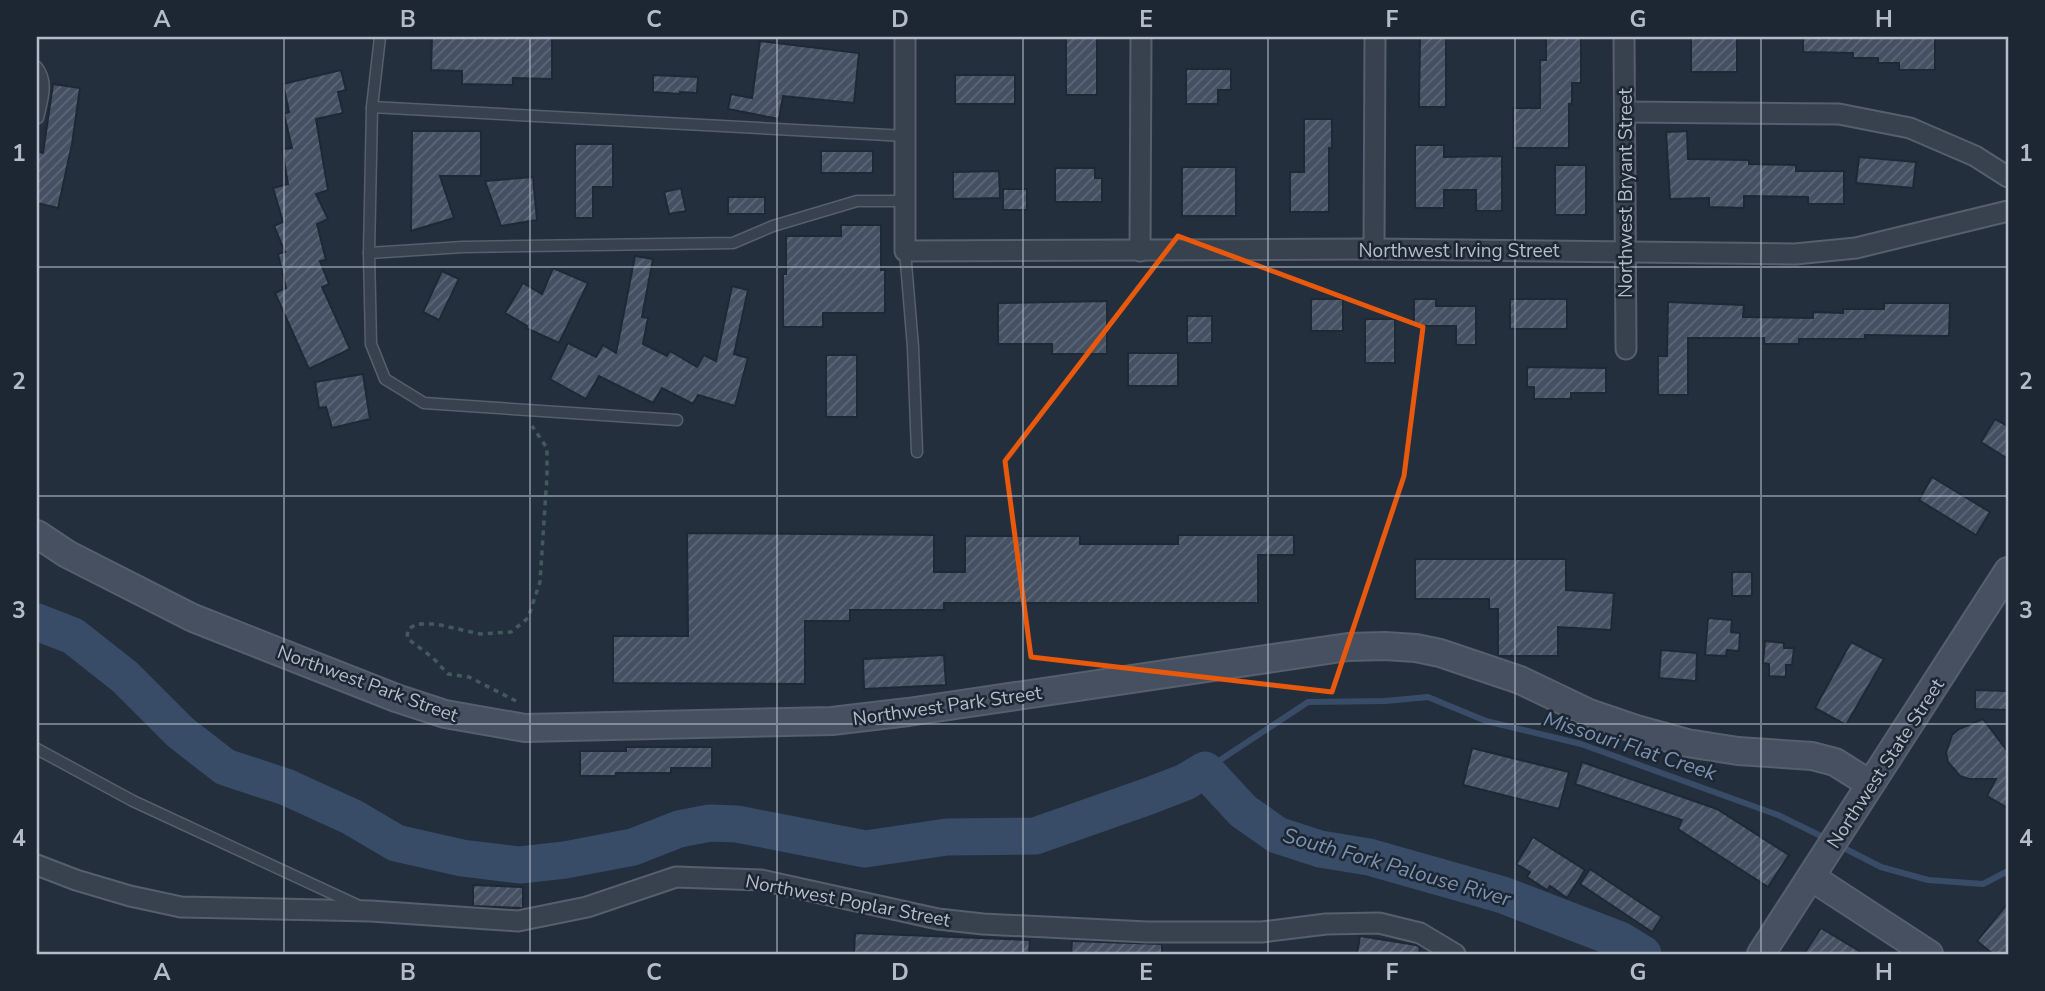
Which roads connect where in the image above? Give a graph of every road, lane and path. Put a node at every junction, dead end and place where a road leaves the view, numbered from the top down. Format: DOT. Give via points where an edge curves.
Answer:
graph roads {
  1 [pos="380,37"];
  2 [pos="905,37"];
  3 [pos="1141,37"];
  4 [pos="1375,37"];
  5 [pos="1625,37"];
  6 [pos="37,67"];
  7 [pos="372,107"];
  8 [pos="1625,112"];
  9 [pos="38,118"];
  10 [pos="906,136"];
  11 [pos="2008,177"];
  12 [pos="905,201"];
  13 [pos="2008,211"];
  14 [pos="1374,250"];
  15 [pos="905,251"];
  16 [pos="1140,251"];
  17 [pos="1625,251"];
  18 [pos="369,253"];
  19 [pos="1626,349"];
  20 [pos="517,409"];
  21 [pos="677,420"];
  22 [pos="917,452"];
  23 [pos="37,534"];
  24 [pos="2008,571"];
  25 [pos="522,704"];
  26 [pos="37,749"];
  27 [pos="1870,784"];
  28 [pos="37,865"];
  29 [pos="1817,869"];
  30 [pos="371,911"];
  31 [pos="1455,954"];
  32 [pos="1761,954"];
  33 [pos="1929,954"];
  1 -- 7 [label="lane"];
  2 -- 10 [label="street"];
  3 -- 16 [label="street"];
  4 -- 14 [label="street"];
  5 -- 8 [label="street, Northwest Bryant Street"];
  6 -- 9 [label="lane" via="44,88"];
  7 -- 10 [label="lane"];
  7 -- 18 [label="lane"];
  8 -- 11 [label="street" via="1839,114 1910,128 1975,156"];
  8 -- 17 [label="street, Northwest Bryant Street"];
  10 -- 12 [label="street"];
  12 -- 15 [label="street"];
  12 -- 18 [label="lane" via="857,201 733,243"];
  13 -- 17 [label="street, Northwest Irving Street" via="1856,248 1795,254"];
  14 -- 16 [label="street, Northwest Irving Street"];
  14 -- 17 [label="street, Northwest Irving Street"];
  15 -- 16 [label="street, Northwest Irving Street"];
  15 -- 22 [label="lane"];
  17 -- 19 [label="street, Northwest Bryant Street"];
  18 -- 20 [label="lane" via="371,344 385,379 424,403"];
  20 -- 21 [label="lane"];
  20 -- 25 [label="path" via="547,448 540,582 528,618 511,632 480,634 417,624 408,629 407,638 448,674 469,677"];
  23 -- 27 [label="street, Northwest Park Street" via="67,554 218,628 445,714 525,728 832,721 1327,650 1385,646 1440,653 1520,680 1588,713 1687,743 1835,762"];
  24 -- 27 [label="street, Northwest State Street"];
  26 -- 30 [label="lane" via="133,801"];
  27 -- 29 [label="street, Northwest State Street"];
  28 -- 30 [label="street, Northwest Poplar Street" via="130,896 181,907"];
  29 -- 32 [label="street, Northwest State Street"];
  29 -- 33 [label="street"];
  30 -- 31 [label="street, Northwest Poplar Street" via="518,921 587,907 676,877 761,880 937,919 983,924 1262,932 1379,923 1420,933"];
}
